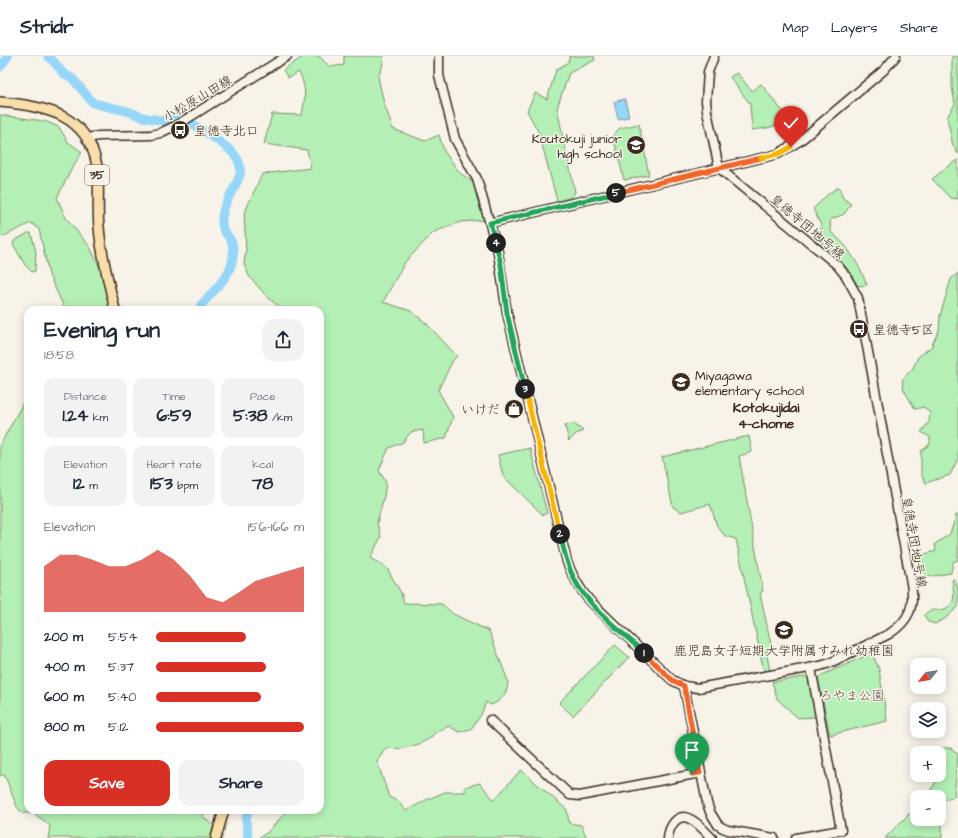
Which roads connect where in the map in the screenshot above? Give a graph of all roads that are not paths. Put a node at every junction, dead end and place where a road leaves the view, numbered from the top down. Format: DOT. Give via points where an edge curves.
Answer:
graph roads {
  1 [pos="287,56"];
  2 [pos="438,56"];
  3 [pos="714,56"];
  4 [pos="896,56"];
  5 [pos="0,102"];
  6 [pos="87,138"];
  7 [pos="719,168"];
  8 [pos="490,223"];
  9 [pos="115,306"];
  10 [pos="811,668"];
  11 [pos="684,686"];
  12 [pos="490,720"];
  13 [pos="700,773"];
  14 [pos="223,814"];
  15 [pos="748,836"];
  16 [pos="216,838"];
  17 [pos="668,838"];
  18 [pos="712,838"];
  19 [pos="774,838"];
  20 [pos="796,838"];
  1 -- 6 [label="street, 小松原山田線" via="160,133"];
  2 -- 8 [label="street, 皇徳寺団地1号線" via="439,76 455,139 477,179"];
  3 -- 7 [label="street" via="708,72 706,111"];
  4 -- 7 [label="street" via="884,70 791,147 778,154"];
  5 -- 6 [label="main road, 35" via="49,109 68,120"];
  6 -- 9 [label="main road, 35" via="97,167 99,228"];
  7 -- 8 [label="street"];
  7 -- 10 [label="street, 皇徳寺団地1号線" via="837,265 854,288 860,306 911,583 912,600 909,613 896,630 830,662"];
  8 -- 11 [label="street, 皇徳寺団地1号線" via="501,265 507,313 570,571 580,590 593,604 667,676"];
  10 -- 11 [label="street, 皇徳寺団地1号線" via="698,688"];
  10 -- 20 [label="street" via="841,830"];
  11 -- 13 [label="street"];
  12 -- 13 [label="street" via="570,795 580,796"];
  13 -- 15 [label="street" via="710,812 718,825"];
  14 -- 16 [label="main road"];
  15 -- 19 [label="street"];
  17 -- 18 [label="street" via="673,822 684,818 690,818"];
}
